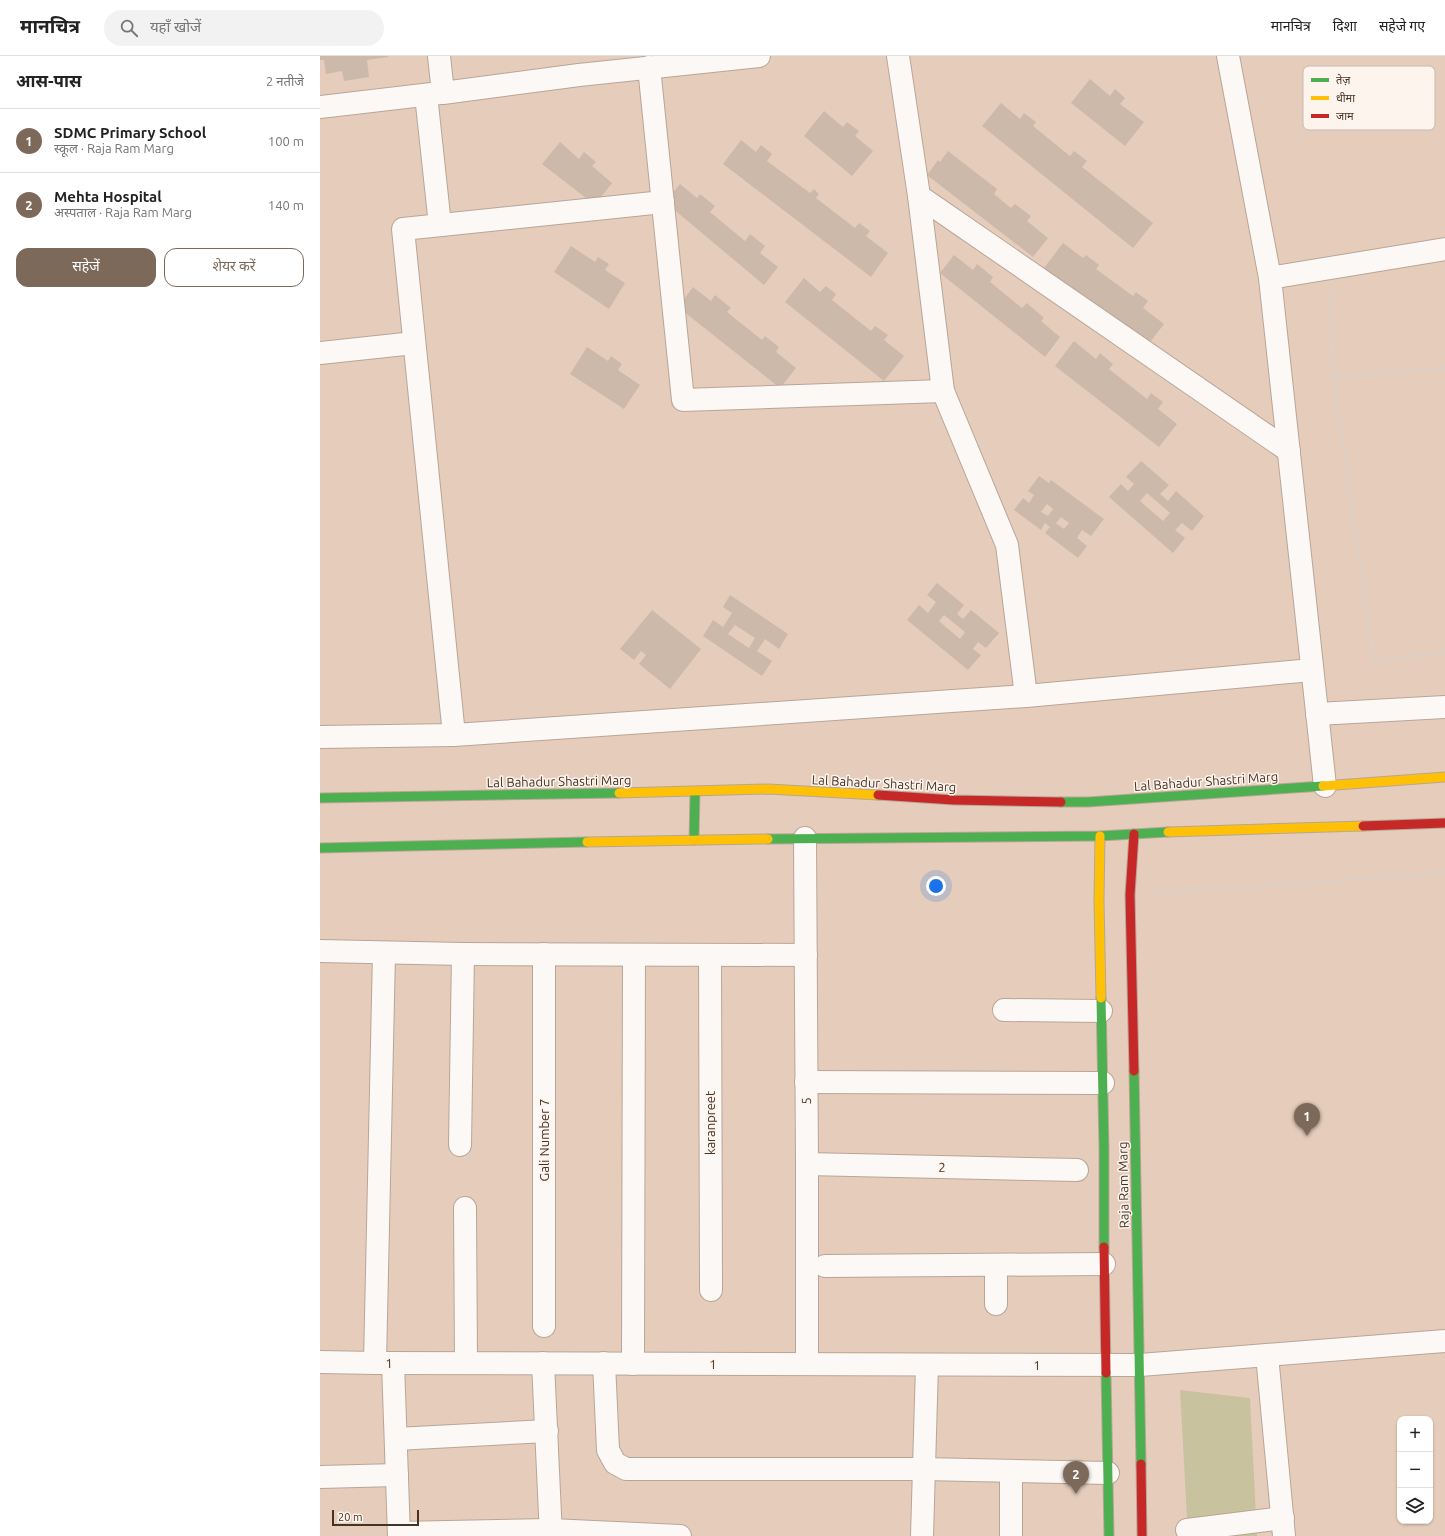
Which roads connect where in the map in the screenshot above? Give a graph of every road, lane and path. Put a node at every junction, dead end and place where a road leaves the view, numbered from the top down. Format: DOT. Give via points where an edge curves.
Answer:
graph roads {
  1 [pos="439,56"];
  2 [pos="759,56"];
  3 [pos="898,56"];
  4 [pos="1228,56"];
  5 [pos="649,68"];
  6 [pos="434,94"];
  7 [pos="320,107"];
  8 [pos="919,196"];
  9 [pos="663,202"];
  10 [pos="440,225"];
  11 [pos="1445,250"];
  12 [pos="1328,268"];
  13 [pos="1270,278"];
  14 [pos="414,343"];
  15 [pos="320,353"];
  16 [pos="1445,368"];
  17 [pos="1333,376"];
  18 [pos="943,391"];
  19 [pos="1289,451"];
  20 [pos="1445,652"];
  21 [pos="1312,670"];
  22 [pos="1026,696"];
  23 [pos="1445,707"];
  24 [pos="1317,714"];
  25 [pos="454,735"];
  26 [pos="320,737"];
  27 [pos="1445,777"];
  28 [pos="1325,786"];
  29 [pos="695,792"];
  30 [pos="320,798"];
  31 [pos="1445,823"];
  32 [pos="1134,834"];
  33 [pos="1100,836"];
  34 [pos="805,838"];
  35 [pos="694,840"];
  36 [pos="320,848"];
  37 [pos="1445,873"];
  38 [pos="1130,895"];
  39 [pos="320,951"];
  40 [pos="384,953"];
  41 [pos="463,954"];
  42 [pos="544,954"];
  43 [pos="634,955"];
  44 [pos="710,955"];
  45 [pos="806,955"];
  46 [pos="1004,1010"];
  47 [pos="1101,1011"];
  48 [pos="806,1082"];
  49 [pos="1103,1083"];
  50 [pos="460,1145"];
  51 [pos="807,1164"];
  52 [pos="1077,1170"];
  53 [pos="465,1208"];
  54 [pos="1104,1264"];
  55 [pos="996,1265"];
  56 [pos="825,1266"];
  57 [pos="711,1290"];
  58 [pos="996,1304"];
  59 [pos="544,1326"];
  60 [pos="1445,1341"];
  61 [pos="1267,1355"];
  62 [pos="320,1362"];
  63 [pos="466,1362"];
  64 [pos="384,1363"];
  65 [pos="543,1363"];
  66 [pos="604,1363"];
  67 [pos="633,1364"];
  68 [pos="807,1364"];
  69 [pos="926,1365"];
  70 [pos="1140,1365"];
  71 [pos="1106,1366"];
  72 [pos="546,1431"];
  73 [pos="396,1439"];
  74 [pos="923,1469"];
  75 [pos="1011,1471"];
  76 [pos="1108,1473"];
  77 [pos="397,1475"];
  78 [pos="320,1477"];
  79 [pos="1284,1527"];
  80 [pos="1187,1530"];
  81 [pos="551,1533"];
  82 [pos="399,1534"];
  83 [pos="680,1536"];
  84 [pos="922,1536"];
  85 [pos="1011,1536"];
  86 [pos="1109,1536"];
  87 [pos="1142,1536"];
  1 -- 6 [label="street"];
  2 -- 5 [label="street"];
  3 -- 8 [label="street"];
  4 -- 13 [label="street"];
  5 -- 6 [label="street"];
  5 -- 9 [label="street"];
  6 -- 7 [label="street"];
  6 -- 10 [label="street"];
  8 -- 18 [label="street"];
  8 -- 19 [label="street"];
  9 -- 10 [label="street"];
  9 -- 18 [label="street" via="684,400"];
  10 -- 14 [label="street" via="403,229"];
  11 -- 12 [label="street"];
  12 -- 13 [label="street"];
  12 -- 17 [label="path"];
  13 -- 19 [label="street"];
  14 -- 15 [label="street"];
  14 -- 25 [label="street"];
  16 -- 17 [label="path"];
  17 -- 20 [label="path" via="1374,661"];
  18 -- 22 [label="street" via="1007,545"];
  19 -- 21 [label="street"];
  21 -- 22 [label="street"];
  21 -- 24 [label="street"];
  22 -- 25 [label="street"];
  23 -- 24 [label="street"];
  24 -- 28 [label="street"];
  25 -- 26 [label="street"];
  27 -- 28 [label="main road, Lal Bahadur Shastri Marg"];
  28 -- 29 [label="main road, Lal Bahadur Shastri Marg" via="1088,802 954,800 768,789"];
  29 -- 30 [label="main road, Lal Bahadur Shastri Marg"];
  29 -- 35 [label="main road"];
  31 -- 32 [label="main road"];
  32 -- 33 [label="main road"];
  32 -- 38 [label="main road, Raja Ram Marg"];
  33 -- 34 [label="main road"];
  33 -- 47 [label="main road, Raja Ram Marg" via="1098,901"];
  34 -- 35 [label="main road"];
  34 -- 45 [label="street, 5"];
  35 -- 36 [label="main road"];
  37 -- 38 [label="path"];
  38 -- 70 [label="main road, Raja Ram Marg"];
  39 -- 40 [label="street"];
  40 -- 41 [label="street"];
  40 -- 64 [label="street"];
  41 -- 42 [label="street"];
  41 -- 50 [label="street"];
  42 -- 43 [label="street"];
  42 -- 59 [label="street, Gali Number 7"];
  43 -- 44 [label="street"];
  43 -- 67 [label="street"];
  44 -- 45 [label="street"];
  44 -- 57 [label="street, karanpreet"];
  45 -- 48 [label="street, 5"];
  46 -- 47 [label="street"];
  47 -- 49 [label="main road, Raja Ram Marg"];
  48 -- 49 [label="street"];
  48 -- 51 [label="street, 5"];
  49 -- 54 [label="main road, Raja Ram Marg"];
  51 -- 52 [label="street, 2"];
  51 -- 68 [label="street, 5"];
  53 -- 63 [label="street"];
  54 -- 55 [label="street"];
  54 -- 71 [label="main road, Raja Ram Marg"];
  55 -- 56 [label="street"];
  55 -- 58 [label="street"];
  60 -- 61 [label="street, 1"];
  61 -- 70 [label="street, 1"];
  61 -- 79 [label="street"];
  62 -- 64 [label="street, 1"];
  63 -- 64 [label="street, 1"];
  63 -- 65 [label="street, 1"];
  64 -- 73 [label="street"];
  65 -- 66 [label="street, 1"];
  65 -- 72 [label="street"];
  66 -- 67 [label="street, 1"];
  66 -- 74 [label="street" via="608,1450 615,1463 626,1469"];
  67 -- 68 [label="street, 1"];
  68 -- 69 [label="street, 1"];
  69 -- 71 [label="street, 1"];
  69 -- 74 [label="street"];
  70 -- 71 [label="street, 1"];
  70 -- 87 [label="main road, Raja Ram Marg"];
  71 -- 76 [label="main road, Raja Ram Marg"];
  72 -- 73 [label="street"];
  72 -- 81 [label="street"];
  73 -- 77 [label="street"];
  74 -- 75 [label="street"];
  74 -- 84 [label="street"];
  75 -- 76 [label="street"];
  75 -- 85 [label="street"];
  76 -- 86 [label="main road, Raja Ram Marg"];
  77 -- 78 [label="street"];
  77 -- 82 [label="street"];
  79 -- 80 [label="street"];
  81 -- 82 [label="street"];
  81 -- 83 [label="street"];
}
